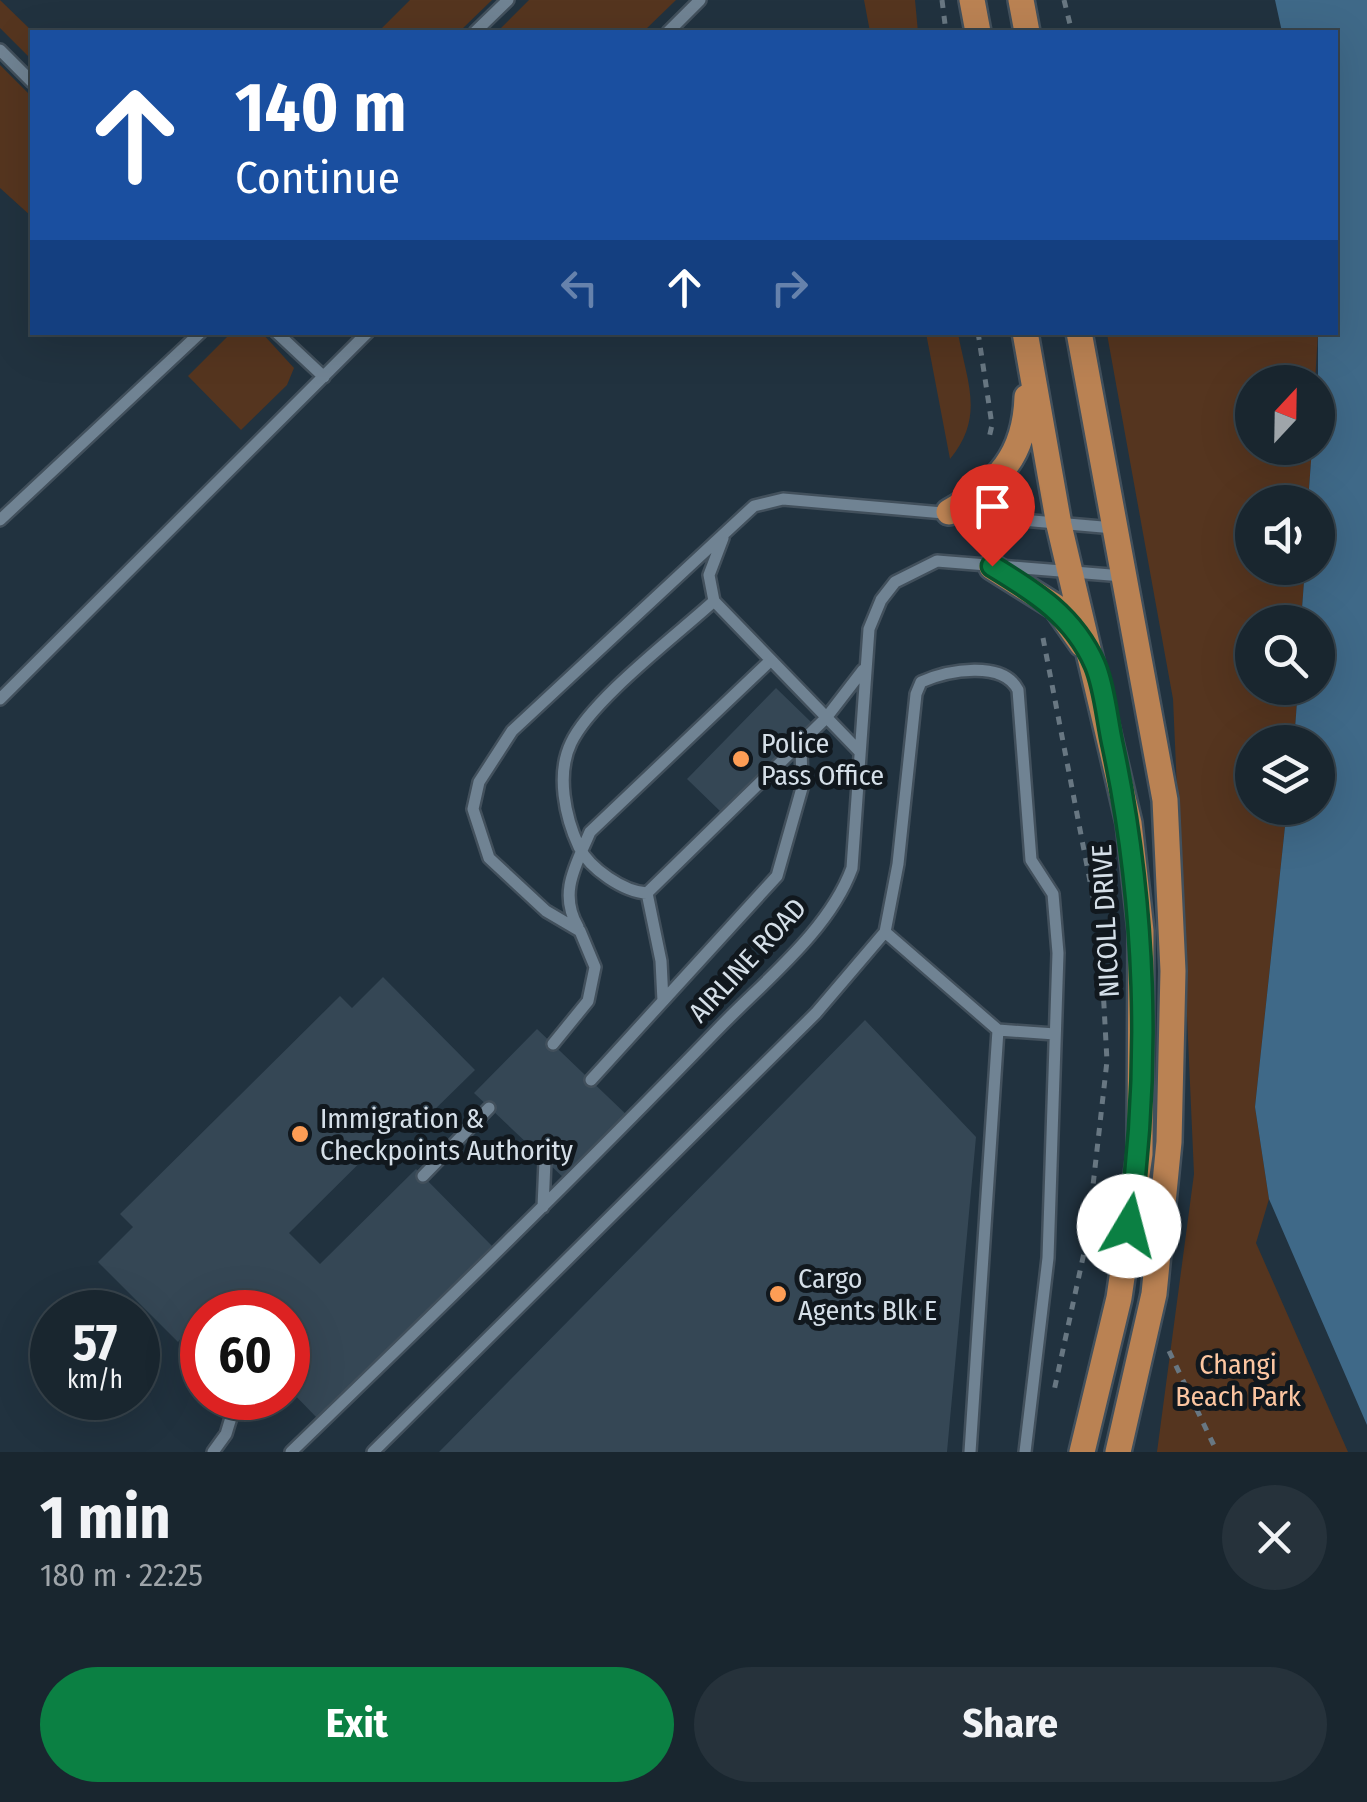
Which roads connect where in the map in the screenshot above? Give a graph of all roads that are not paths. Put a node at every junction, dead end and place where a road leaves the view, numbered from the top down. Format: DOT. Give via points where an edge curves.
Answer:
graph roads {
  1 [pos="508,0"];
  2 [pos="700,0"];
  3 [pos="972,0"];
  4 [pos="1021,0"];
  5 [pos="477,30"];
  6 [pos="670,30"];
  7 [pos="978,30"];
  8 [pos="1027,30"];
  9 [pos="0,50"];
  10 [pos="30,80"];
  11 [pos="197,335"];
  12 [pos="279,335"];
  13 [pos="365,335"];
  14 [pos="1025,335"];
  15 [pos="1080,335"];
  16 [pos="1029,359"];
  17 [pos="324,377"];
  18 [pos="948,512"];
  19 [pos="0,520"];
  20 [pos="1059,525"];
  21 [pos="1118,528"];
  22 [pos="727,531"];
  23 [pos="992,566"];
  24 [pos="1070,572"];
  25 [pos="1127,577"];
  26 [pos="714,601"];
  27 [pos="771,660"];
  28 [pos="1095,666"];
  29 [pos="863,670"];
  30 [pos="0,699"];
  31 [pos="826,718"];
  32 [pos="801,744"];
  33 [pos="859,751"];
  34 [pos="581,852"];
  35 [pos="647,893"];
  36 [pos="580,931"];
  37 [pos="885,932"];
  38 [pos="663,1001"];
  39 [pos="998,1030"];
  40 [pos="1055,1034"];
  41 [pos="552,1044"];
  42 [pos="591,1080"];
  43 [pos="489,1108"];
  44 [pos="545,1161"];
  45 [pos="423,1176"];
  46 [pos="544,1207"];
  47 [pos="230,1420"];
  48 [pos="213,1452"];
  49 [pos="292,1452"];
  50 [pos="373,1452"];
  51 [pos="970,1452"];
  52 [pos="1025,1452"];
  53 [pos="1082,1452"];
  54 [pos="1118,1452"];
  1 -- 5 [label="lane"];
  2 -- 6 [label="lane"];
  3 -- 7 [label="main road"];
  4 -- 8 [label="main road"];
  9 -- 10 [label="lane"];
  11 -- 19 [label="lane"];
  12 -- 17 [label="lane"];
  13 -- 17 [label="lane"];
  14 -- 16 [label="main road, NICOLL DRIVE"];
  15 -- 21 [label="main road"];
  16 -- 18 [label="main road" via="1026,425 1016,458 980,494"];
  16 -- 20 [label="main road, NICOLL DRIVE"];
  17 -- 30 [label="lane"];
  18 -- 20 [label="lane"];
  18 -- 22 [label="lane" via="783,498 754,506"];
  20 -- 21 [label="lane"];
  20 -- 24 [label="main road, NICOLL DRIVE"];
  21 -- 25 [label="main road"];
  22 -- 26 [label="lane" via="708,576"];
  22 -- 36 [label="lane" via="512,731 479,782 473,809 489,858 546,911"];
  23 -- 24 [label="lane, AIRLINE ROAD"];
  23 -- 28 [label="main road" via="1056,607"];
  23 -- 29 [label="lane, AIRLINE ROAD" via="937,562 895,582 869,629"];
  24 -- 25 [label="lane, AIRLINE ROAD"];
  24 -- 28 [label="main road, NICOLL DRIVE"];
  25 -- 54 [label="main road" via="1165,800 1173,971 1170,1142 1154,1294"];
  26 -- 27 [label="lane"];
  26 -- 34 [label="lane" via="595,712 570,744 566,814"];
  27 -- 31 [label="lane"];
  27 -- 34 [label="lane" via="602,818"];
  28 -- 53 [label="main road, NICOLL DRIVE" via="1129,822 1140,930 1140,1154 1119,1298"];
  29 -- 31 [label="lane"];
  29 -- 33 [label="lane, AIRLINE ROAD"];
  31 -- 32 [label="lane"];
  31 -- 33 [label="lane"];
  32 -- 35 [label="lane"];
  32 -- 38 [label="lane" via="802,788 777,876"];
  33 -- 46 [label="lane, AIRLINE ROAD" via="852,868 842,890 814,929"];
  34 -- 35 [label="lane" via="632,893"];
  34 -- 36 [label="lane" via="567,895"];
  35 -- 38 [label="lane"];
  36 -- 41 [label="lane" via="595,967 593,988"];
  37 -- 39 [label="lane"];
  37 -- 40 [label="lane" via="921,682 998,671 1018,690 1031,860 1053,894"];
  37 -- 50 [label="lane" via="816,1014"];
  38 -- 42 [label="lane"];
  39 -- 40 [label="lane"];
  39 -- 51 [label="lane"];
  40 -- 52 [label="lane" via="1048,1258"];
  43 -- 45 [label="lane"];
  44 -- 46 [label="lane"];
  46 -- 49 [label="lane, AIRLINE ROAD"];
  47 -- 48 [label="lane"];
}
